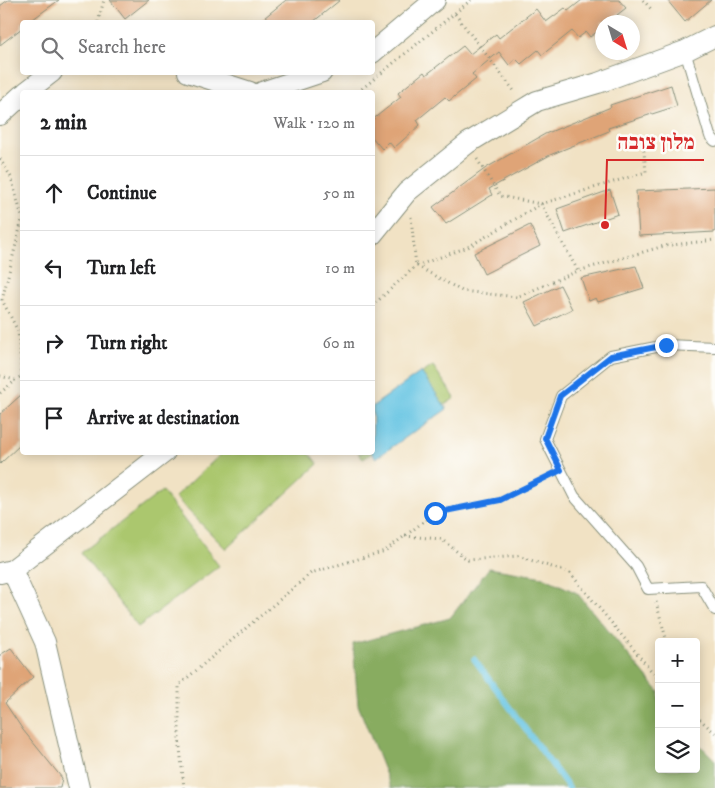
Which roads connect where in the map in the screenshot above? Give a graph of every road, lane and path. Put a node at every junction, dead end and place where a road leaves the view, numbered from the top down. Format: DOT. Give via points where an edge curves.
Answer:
graph roads {
  1 [pos="104,0"];
  2 [pos="435,0"];
  3 [pos="471,0"];
  4 [pos="643,0"];
  5 [pos="653,11"];
  6 [pos="455,14"];
  7 [pos="99,20"];
  8 [pos="715,36"];
  9 [pos="375,50"];
  10 [pos="686,51"];
  11 [pos="48,75"];
  12 [pos="197,75"];
  13 [pos="313,75"];
  14 [pos="29,90"];
  15 [pos="244,90"];
  16 [pos="268,90"];
  17 [pos="360,90"];
  18 [pos="20,98"];
  19 [pos="527,108"];
  20 [pos="0,115"];
  21 [pos="715,141"];
  22 [pos="643,142"];
  23 [pos="468,143"];
  24 [pos="0,159"];
  25 [pos="407,192"];
  26 [pos="541,204"];
  27 [pos="20,211"];
  28 [pos="20,227"];
  29 [pos="375,231"];
  30 [pos="715,240"];
  31 [pos="416,266"];
  32 [pos="578,271"];
  33 [pos="375,303"];
  34 [pos="715,347"];
  35 [pos="20,354"];
  36 [pos="0,376"];
  37 [pos="20,377"];
  38 [pos="15,380"];
  39 [pos="0,393"];
  40 [pos="161,455"];
  41 [pos="561,470"];
  42 [pos="405,536"];
  43 [pos="6,572"];
  44 [pos="648,589"];
  45 [pos="715,610"];
  46 [pos="666,638"];
  47 [pos="655,675"];
  48 [pos="700,720"];
  49 [pos="715,734"];
  50 [pos="79,788"];
  51 [pos="184,788"];
  1 -- 7 [label="path"];
  2 -- 9 [label="street"];
  3 -- 6 [label="path"];
  4 -- 5 [label="path"];
  6 -- 17 [label="path"];
  6 -- 19 [label="path"];
  8 -- 10 [label="street"];
  10 -- 19 [label="street" via="537,101"];
  10 -- 21 [label="lane" via="710,136"];
  11 -- 14 [label="street"];
  12 -- 15 [label="street"];
  13 -- 16 [label="street"];
  18 -- 20 [label="street"];
  19 -- 23 [label="street"];
  22 -- 26 [label="path" via="646,172"];
  23 -- 25 [label="street"];
  23 -- 26 [label="path" via="500,196"];
  24 -- 27 [label="path" via="11,177"];
  25 -- 29 [label="street"];
  25 -- 31 [label="path"];
  26 -- 31 [label="path" via="468,247"];
  26 -- 32 [label="path"];
  28 -- 35 [label="path" via="2,300 18,331"];
  30 -- 32 [label="path" via="664,246"];
  31 -- 32 [label="path" via="462,292 517,297"];
  31 -- 33 [label="path"];
  34 -- 41 [label="lane" via="666,345 611,356 560,396 545,438"];
  36 -- 38 [label="path"];
  37 -- 38 [label="path"];
  38 -- 39 [label="path"];
  40 -- 43 [label="street"];
  41 -- 42 [label="path" via="500,500 435,513"];
  41 -- 44 [label="lane" via="574,496 636,566"];
  42 -- 47 [label="path" via="441,540 468,560 518,556 570,573"];
  42 -- 51 [label="path" via="385,551 311,574 179,685 179,738"];
  43 -- 50 [label="street" via="45,642"];
  44 -- 45 [label="lane" via="701,586"];
  44 -- 46 [label="path" via="655,599"];
  48 -- 49 [label="path"];
}
